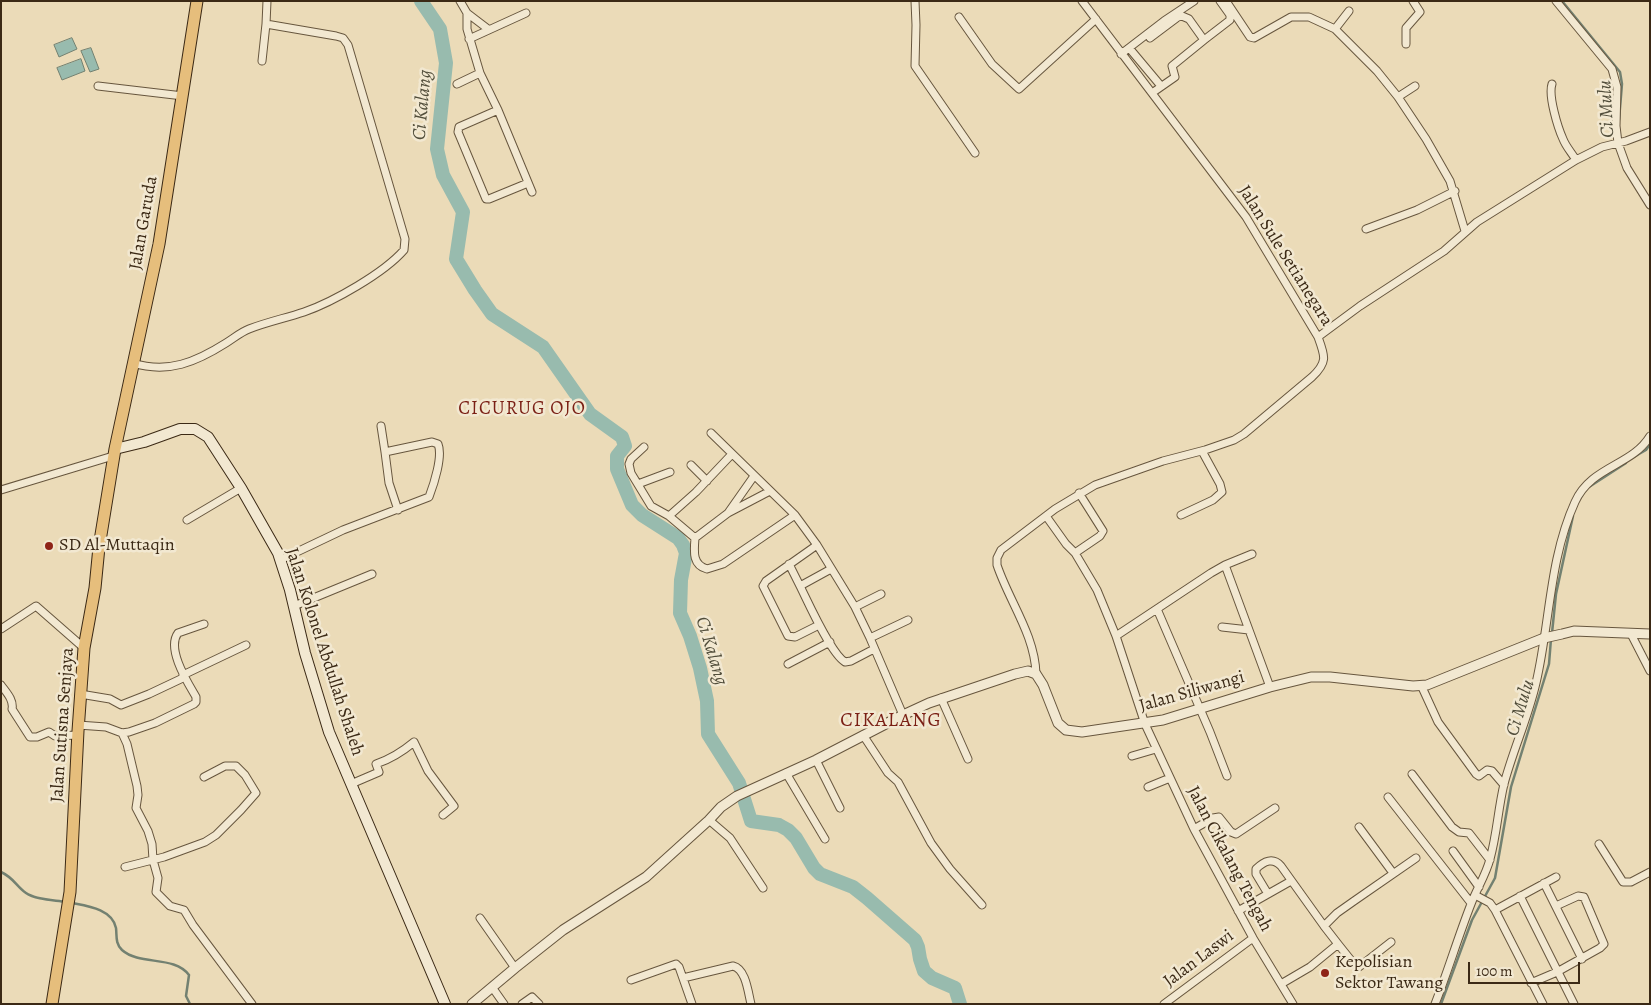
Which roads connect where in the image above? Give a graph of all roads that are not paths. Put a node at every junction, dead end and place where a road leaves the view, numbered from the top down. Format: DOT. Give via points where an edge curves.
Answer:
graph roads {
  1 [pos="198,1"];
  2 [pos="267,1"];
  3 [pos="460,1"];
  4 [pos="915,1"];
  5 [pos="1082,1"];
  6 [pos="1194,1"];
  7 [pos="1220,1"];
  8 [pos="1226,1"];
  9 [pos="1413,1"];
  10 [pos="1556,1"];
  11 [pos="1349,11"];
  12 [pos="467,13"];
  13 [pos="526,13"];
  14 [pos="959,18"];
  15 [pos="1096,19"];
  16 [pos="266,24"];
  17 [pos="488,29"];
  18 [pos="1335,29"];
  19 [pos="1150,38"];
  20 [pos="469,39"];
  21 [pos="1204,40"];
  22 [pos="1406,44"];
  23 [pos="1130,49"];
  24 [pos="1122,54"];
  25 [pos="262,61"];
  26 [pos="480,73"];
  27 [pos="457,84"];
  28 [pos="1552,84"];
  29 [pos="98,86"];
  30 [pos="1161,86"];
  31 [pos="1415,86"];
  32 [pos="1152,94"];
  33 [pos="183,96"];
  34 [pos="1398,97"];
  35 [pos="498,110"];
  36 [pos="1650,132"];
  37 [pos="1621,142"];
  38 [pos="975,153"];
  39 [pos="1576,160"];
  40 [pos="528,183"];
  41 [pos="1454,191"];
  42 [pos="532,192"];
  43 [pos="1650,204"];
  44 [pos="1366,229"];
  45 [pos="1465,231"];
  46 [pos="1318,337"];
  47 [pos="133,363"];
  48 [pos="381,426"];
  49 [pos="711,433"];
  50 [pos="1650,436"];
  51 [pos="1647,444"];
  52 [pos="644,447"];
  53 [pos="1202,451"];
  54 [pos="114,452"];
  55 [pos="385,452"];
  56 [pos="732,454"];
  57 [pos="691,464"];
  58 [pos="670,472"];
  59 [pos="754,476"];
  60 [pos="708,481"];
  61 [pos="638,484"];
  62 [pos="241,488"];
  63 [pos="1,490"];
  64 [pos="770,491"];
  65 [pos="1078,494"];
  66 [pos="398,510"];
  67 [pos="728,513"];
  68 [pos="795,515"];
  69 [pos="1181,515"];
  70 [pos="669,516"];
  71 [pos="1046,516"];
  72 [pos="187,520"];
  73 [pos="695,538"];
  74 [pos="817,545"];
  75 [pos="1075,552"];
  76 [pos="1252,554"];
  77 [pos="280,560"];
  78 [pos="789,564"];
  79 [pos="1226,565"];
  80 [pos="831,569"];
  81 [pos="372,574"];
  82 [pos="800,586"];
  83 [pos="881,594"];
  84 [pos="294,606"];
  85 [pos="854,607"];
  86 [pos="1157,609"];
  87 [pos="908,620"];
  88 [pos="204,624"];
  89 [pos="819,625"];
  90 [pos="1222,627"];
  91 [pos="1,629"];
  92 [pos="1250,630"];
  93 [pos="1631,634"];
  94 [pos="1650,634"];
  95 [pos="1116,636"];
  96 [pos="870,638"];
  97 [pos="1544,638"];
  98 [pos="830,642"];
  99 [pos="246,645"];
  100 [pos="84,648"];
  101 [pos="874,650"];
  102 [pos="788,664"];
  103 [pos="1650,671"];
  104 [pos="1036,674"];
  105 [pos="184,676"];
  106 [pos="1,685"];
  107 [pos="1421,685"];
  108 [pos="1270,687"];
  109 [pos="80,694"];
  110 [pos="941,698"];
  111 [pos="1201,709"];
  112 [pos="903,714"];
  113 [pos="1146,724"];
  114 [pos="78,730"];
  115 [pos="122,733"];
  116 [pos="863,735"];
  117 [pos="1156,749"];
  118 [pos="1132,756"];
  119 [pos="968,759"];
  120 [pos="816,760"];
  121 [pos="786,773"];
  122 [pos="1412,774"];
  123 [pos="1227,776"];
  124 [pos="204,777"];
  125 [pos="1170,778"];
  126 [pos="351,784"];
  127 [pos="1504,785"];
  128 [pos="1148,786"];
  129 [pos="1388,798"];
  130 [pos="840,808"];
  131 [pos="1275,808"];
  132 [pos="443,815"];
  133 [pos="709,820"];
  134 [pos="1359,827"];
  135 [pos="1194,829"];
  136 [pos="825,839"];
  137 [pos="1599,844"];
  138 [pos="1453,852"];
  139 [pos="1416,858"];
  140 [pos="153,860"];
  141 [pos="1490,860"];
  142 [pos="125,867"];
  143 [pos="1650,872"];
  144 [pos="1393,873"];
  145 [pos="1556,877"];
  146 [pos="1291,881"];
  147 [pos="1544,883"];
  148 [pos="1479,887"];
  149 [pos="763,888"];
  150 [pos="1268,894"];
  151 [pos="1477,896"];
  152 [pos="1520,896"];
  153 [pos="1471,903"];
  154 [pos="982,905"];
  155 [pos="1556,906"];
  156 [pos="1495,910"];
  157 [pos="1238,911"];
  158 [pos="480,918"];
  159 [pos="1324,926"];
  160 [pos="1252,938"];
  161 [pos="1391,942"];
  162 [pos="1338,944"];
  163 [pos="1582,959"];
  164 [pos="515,968"];
  165 [pos="1557,972"];
  166 [pos="683,978"];
  167 [pos="631,980"];
  168 [pos="1531,983"];
  169 [pos="1281,984"];
  170 [pos="492,987"];
  171 [pos="52,1004"];
  172 [pos="252,1004"];
  173 [pos="444,1004"];
  174 [pos="472,1004"];
  175 [pos="504,1004"];
  176 [pos="522,1004"];
  177 [pos="539,1004"];
  178 [pos="692,1004"];
  179 [pos="751,1004"];
  180 [pos="1164,1004"];
  181 [pos="1293,1004"];
  182 [pos="1435,1004"];
  183 [pos="1543,1004"];
  184 [pos="1574,1004"];
  1 -- 33 [label="main road, Jalan Garuda"];
  2 -- 16 [label="street"];
  3 -- 12 [label="street"];
  4 -- 38 [label="street" via="915,66"];
  5 -- 15 [label="street, Jalan Sule Setianegara"];
  6 -- 24 [label="street"];
  7 -- 21 [label="street" via="1231,18"];
  8 -- 18 [label="street" via="1247,34 1254,38 1291,17 1309,17"];
  9 -- 22 [label="street" via="1420,12 1406,28"];
  10 -- 37 [label="street" via="1614,72 1616,126"];
  11 -- 18 [label="street"];
  12 -- 17 [label="street"];
  12 -- 20 [label="street"];
  13 -- 17 [label="street"];
  14 -- 15 [label="street" via="992,64 1019,89"];
  15 -- 24 [label="street, Jalan Sule Setianegara"];
  16 -- 25 [label="street"];
  16 -- 47 [label="street" via="336,36 346,41 405,239 401,253 338,297 305,312 248,329 185,364 154,368"];
  17 -- 20 [label="street"];
  18 -- 34 [label="street"];
  19 -- 21 [label="street" via="1182,16 1189,19"];
  20 -- 26 [label="street"];
  21 -- 30 [label="street" via="1172,66 1174,77"];
  23 -- 30 [label="street"];
  24 -- 32 [label="street, Jalan Sule Setianegara"];
  26 -- 27 [label="street"];
  26 -- 35 [label="street"];
  28 -- 39 [label="street" via="1551,100 1562,138"];
  29 -- 33 [label="street"];
  30 -- 32 [label="street"];
  31 -- 34 [label="street"];
  32 -- 46 [label="street, Jalan Sule Setianegara" via="1246,217"];
  33 -- 47 [label="main road, Jalan Garuda" via="159,244"];
  34 -- 41 [label="street" via="1446,171"];
  35 -- 40 [label="street"];
  35 -- 40 [label="street" via="459,127 458,132 486,199"];
  36 -- 37 [label="street"];
  37 -- 39 [label="street"];
  37 -- 43 [label="street" via="1627,168"];
  39 -- 45 [label="street"];
  40 -- 42 [label="street"];
  41 -- 44 [label="street" via="1417,210"];
  41 -- 45 [label="street"];
  45 -- 46 [label="street" via="1444,251"];
  46 -- 53 [label="street, Jalan Sule Setianegara" via="1325,357 1312,377 1238,438"];
  47 -- 54 [label="main road, Jalan Garuda"];
  48 -- 55 [label="street"];
  49 -- 56 [label="street"];
  50 -- 51 [label="street"];
  51 -- 97 [label="street" via="1586,484 1575,502 1560,546"];
  52 -- 61 [label="street" via="629,464"];
  53 -- 65 [label="street, Jalan Sule Setianegara" via="1124,474"];
  53 -- 69 [label="street" via="1222,492 1213,500"];
  54 -- 62 [label="main road, Jalan Kolonel Abdullah Shaleh" via="180,430 196,429 208,437"];
  54 -- 63 [label="street"];
  54 -- 100 [label="main road, Jalan Sutisna Senjaya"];
  55 -- 66 [label="street" via="389,483"];
  55 -- 66 [label="street" via="432,442 440,447 429,497"];
  56 -- 59 [label="street"];
  56 -- 60 [label="street"];
  57 -- 60 [label="street"];
  58 -- 61 [label="street"];
  59 -- 64 [label="street"];
  59 -- 67 [label="street"];
  60 -- 70 [label="street"];
  61 -- 70 [label="street" via="651,506"];
  62 -- 72 [label="street"];
  62 -- 77 [label="main road, Jalan Kolonel Abdullah Shaleh"];
  64 -- 67 [label="street"];
  64 -- 68 [label="street"];
  65 -- 71 [label="street, Jalan Sule Setianegara"];
  65 -- 75 [label="street" via="1103,531 1098,538"];
  66 -- 77 [label="street" via="343,530"];
  67 -- 73 [label="street"];
  68 -- 73 [label="street" via="723,564 711,568 702,567 696,561"];
  68 -- 74 [label="street"];
  70 -- 73 [label="street"];
  71 -- 75 [label="street, Jalan Cikalang Tengah"];
  71 -- 104 [label="street, Jalan Sule Setianegara" via="1003,548 997,560 1036,658"];
  74 -- 78 [label="street"];
  74 -- 80 [label="street"];
  75 -- 95 [label="street, Jalan Cikalang Tengah" via="1097,590"];
  76 -- 79 [label="street"];
  77 -- 84 [label="main road, Jalan Kolonel Abdullah Shaleh"];
  78 -- 82 [label="street"];
  78 -- 89 [label="street" via="766,580 764,591 789,637 794,638"];
  79 -- 86 [label="street"];
  79 -- 92 [label="street"];
  80 -- 82 [label="street"];
  80 -- 85 [label="street"];
  81 -- 84 [label="street"];
  82 -- 89 [label="street"];
  83 -- 85 [label="street"];
  84 -- 126 [label="main road, Jalan Kolonel Abdullah Shaleh" via="324,716"];
  85 -- 96 [label="street"];
  86 -- 95 [label="street"];
  86 -- 111 [label="street"];
  87 -- 96 [label="street"];
  88 -- 105 [label="street" via="176,635 176,657"];
  89 -- 98 [label="street"];
  90 -- 92 [label="street"];
  91 -- 100 [label="street" via="36,606"];
  92 -- 108 [label="street"];
  93 -- 94 [label="street, Jalan Siliwangi"];
  93 -- 97 [label="street, Jalan Siliwangi" via="1574,631"];
  93 -- 103 [label="street"];
  95 -- 113 [label="street, Jalan Cikalang Tengah"];
  96 -- 101 [label="street"];
  97 -- 107 [label="street, Jalan Siliwangi" via="1453,676"];
  97 -- 127 [label="street" via="1536,684"];
  98 -- 101 [label="street" via="844,662"];
  98 -- 102 [label="street"];
  99 -- 105 [label="street"];
  100 -- 109 [label="main road, Jalan Sutisna Senjaya"];
  101 -- 112 [label="street"];
  104 -- 110 [label="street" via="1028,671 1015,674"];
  104 -- 113 [label="street, Jalan Siliwangi" via="1058,723 1066,730 1087,732"];
  105 -- 109 [label="street" via="121,705 106,698"];
  105 -- 115 [label="street" via="196,697 194,704 146,727"];
  106 -- 114 [label="street" via="30,736 49,732 55,736"];
  107 -- 108 [label="street, Jalan Siliwangi" via="1321,677"];
  107 -- 127 [label="street" via="1442,728 1476,774 1492,771"];
  108 -- 111 [label="street, Jalan Siliwangi"];
  109 -- 114 [label="main road, Jalan Sutisna Senjaya"];
  110 -- 112 [label="street"];
  110 -- 119 [label="street"];
  111 -- 113 [label="street, Jalan Siliwangi"];
  111 -- 123 [label="street"];
  112 -- 116 [label="street"];
  113 -- 117 [label="street, Jalan Cikalang Tengah"];
  114 -- 115 [label="street" via="112,728"];
  114 -- 171 [label="main road, Jalan Sutisna Senjaya" via="70,892"];
  115 -- 140 [label="street" via="138,790 136,808 149,834"];
  116 -- 120 [label="street"];
  116 -- 154 [label="street" via="898,782 931,843"];
  117 -- 118 [label="street"];
  117 -- 125 [label="street, Jalan Cikalang Tengah"];
  120 -- 121 [label="street"];
  120 -- 130 [label="street"];
  121 -- 133 [label="street" via="739,795"];
  121 -- 136 [label="street"];
  122 -- 141 [label="street" via="1452,827 1469,833"];
  124 -- 140 [label="street" via="225,766 236,766 256,792 208,840"];
  125 -- 128 [label="street"];
  125 -- 135 [label="street, Jalan Cikalang Tengah"];
  126 -- 132 [label="street" via="379,772 376,764 390,759 414,742 428,771 454,806"];
  126 -- 173 [label="main road, Jalan Kolonel Abdullah Shaleh"];
  127 -- 141 [label="street"];
  129 -- 153 [label="street"];
  131 -- 135 [label="street" via="1236,834 1219,817"];
  133 -- 149 [label="street" via="730,838"];
  133 -- 164 [label="street" via="646,877 563,930"];
  134 -- 144 [label="street"];
  135 -- 157 [label="street, Jalan Cikalang Tengah"];
  137 -- 143 [label="street" via="1623,882 1631,882"];
  138 -- 148 [label="street"];
  139 -- 144 [label="street"];
  140 -- 142 [label="street"];
  140 -- 172 [label="street" via="158,878 157,893 170,906 184,910"];
  141 -- 148 [label="street"];
  144 -- 159 [label="street"];
  145 -- 147 [label="street"];
  146 -- 150 [label="street"];
  146 -- 150 [label="street" via="1277,862 1270,860 1264,863 1256,871"];
  146 -- 159 [label="street"];
  147 -- 152 [label="street"];
  147 -- 155 [label="street"];
  148 -- 151 [label="street"];
  150 -- 157 [label="street"];
  151 -- 153 [label="street"];
  151 -- 156 [label="street"];
  152 -- 156 [label="street"];
  152 -- 165 [label="street"];
  153 -- 182 [label="street"];
  155 -- 163 [label="street"];
  155 -- 163 [label="street" via="1578,896 1585,900 1604,943"];
  156 -- 168 [label="street"];
  157 -- 160 [label="street, Jalan Cikalang Tengah"];
  158 -- 164 [label="street"];
  159 -- 162 [label="street"];
  160 -- 169 [label="street, Jalan Cikalang Tengah"];
  160 -- 180 [label="street, Jalan Laswi"];
  161 -- 162 [label="street" via="1359,967"];
  162 -- 169 [label="street" via="1310,967"];
  163 -- 165 [label="street"];
  164 -- 170 [label="street"];
  165 -- 168 [label="street"];
  165 -- 184 [label="street"];
  166 -- 167 [label="street" via="674,963"];
  166 -- 178 [label="street"];
  166 -- 179 [label="street" via="737,967 744,978"];
  168 -- 183 [label="street"];
  169 -- 181 [label="street, Jalan Cikalang Tengah"];
  170 -- 174 [label="street"];
  170 -- 175 [label="street"];
  176 -- 177 [label="street" via="532,997"];
}
